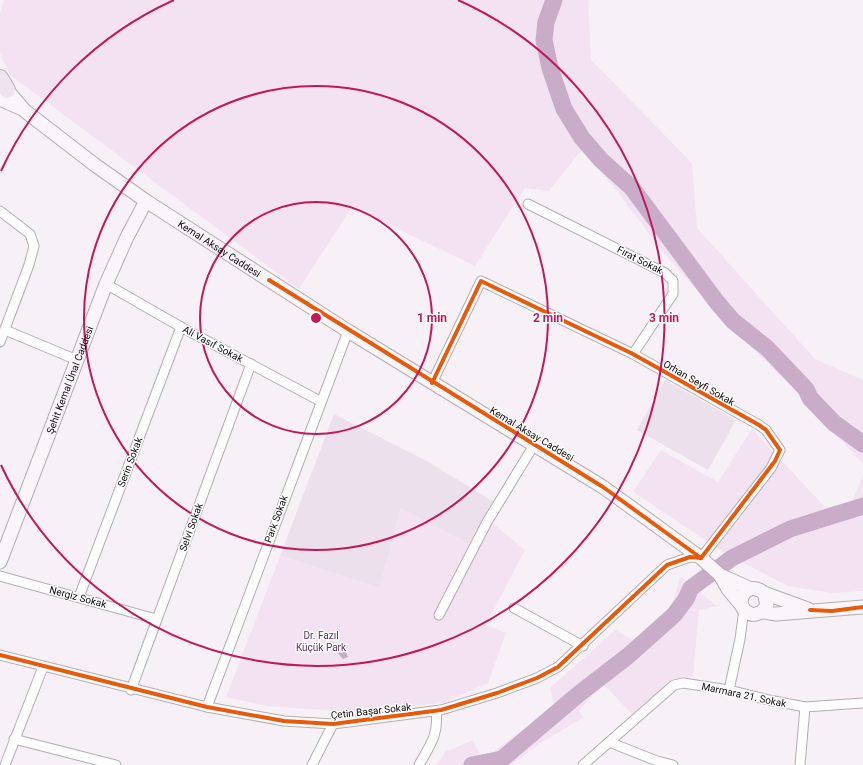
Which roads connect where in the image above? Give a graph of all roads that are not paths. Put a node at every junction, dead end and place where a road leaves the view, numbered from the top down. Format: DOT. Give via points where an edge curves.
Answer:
graph roads {
  1 [pos="2,92"];
  2 [pos="146,201"];
  3 [pos="528,204"];
  4 [pos="0,211"];
  5 [pos="106,284"];
  6 [pos="180,327"];
  7 [pos="5,330"];
  8 [pos="348,331"];
  9 [pos="0,342"];
  10 [pos="633,354"];
  11 [pos="78,360"];
  12 [pos="251,364"];
  13 [pos="432,383"];
  14 [pos="320,401"];
  15 [pos="534,445"];
  16 [pos="701,558"];
  17 [pos="0,562"];
  18 [pos="720,575"];
  19 [pos="0,576"];
  20 [pos="751,589"];
  21 [pos="764,593"];
  22 [pos="79,597"];
  23 [pos="863,607"];
  24 [pos="514,608"];
  25 [pos="743,608"];
  26 [pos="810,610"];
  27 [pos="760,613"];
  28 [pos="439,615"];
  29 [pos="156,619"];
  30 [pos="740,639"];
  31 [pos="583,646"];
  32 [pos="0,655"];
  33 [pos="43,667"];
  34 [pos="131,690"];
  35 [pos="729,690"];
  36 [pos="863,703"];
  37 [pos="805,707"];
  38 [pos="206,708"];
  39 [pos="436,711"];
  40 [pos="333,724"];
  41 [pos="14,739"];
  42 [pos="609,742"];
  43 [pos="86,762"];
  44 [pos="5,765"];
  45 [pos="116,765"];
  46 [pos="312,765"];
  47 [pos="419,765"];
  48 [pos="583,765"];
  49 [pos="673,765"];
  50 [pos="800,765"];
  1 -- 2 [label="main road, Kemal Aksay Caddesi" via="95,165"];
  2 -- 5 [label="main road, Şehit Kemal Ünal Caddesi"];
  2 -- 8 [label="main road, Kemal Aksay Caddesi"];
  3 -- 10 [label="street, Fırat Sokak" via="665,272 673,281 673,294"];
  4 -- 7 [label="street" via="30,234 34,246"];
  5 -- 6 [label="street, Ali Vasıf Sokak"];
  5 -- 11 [label="main road, Şehit Kemal Ünal Caddesi"];
  6 -- 12 [label="street, Ali Vasıf Sokak"];
  6 -- 22 [label="street, Serin Sokak"];
  7 -- 9 [label="street"];
  7 -- 11 [label="street"];
  8 -- 13 [label="main road, Kemal Aksay Caddesi"];
  8 -- 14 [label="street, Park Sokak"];
  10 -- 13 [label="street, Orhan Seyfi Sokak" via="481,282"];
  10 -- 16 [label="street, Orhan Seyfi Sokak" via="759,425 780,450 771,468"];
  11 -- 17 [label="main road, Şehit Kemal Ünal Caddesi"];
  12 -- 14 [label="street, Ali Vasıf Sokak"];
  12 -- 29 [label="street, Selvi Sokak"];
  13 -- 15 [label="main road, Kemal Aksay Caddesi"];
  14 -- 38 [label="street, Park Sokak"];
  15 -- 16 [label="main road, Kemal Aksay Caddesi" via="603,487"];
  15 -- 28 [label="street" via="487,522"];
  16 -- 18 [label="main road, Kemal Aksay Caddesi"];
  16 -- 31 [label="street, Çetin Başar Sokak" via="690,557 668,565"];
  18 -- 20 [label="main road, Kemal Aksay Caddesi"];
  18 -- 25 [label="main road, Kemal Aksay Caddesi"];
  19 -- 22 [label="street, Nergiz Sokak"];
  20 -- 21 [label="main road" via="758,589"];
  20 -- 25 [label="main road" via="744,593 741,601"];
  21 -- 26 [label="main road"];
  21 -- 27 [label="main road" via="767,605"];
  22 -- 29 [label="street, Nergiz Sokak"];
  23 -- 26 [label="main road" via="832,611"];
  24 -- 31 [label="street"];
  25 -- 27 [label="main road" via="750,614"];
  25 -- 30 [label="street"];
  26 -- 27 [label="main road"];
  27 -- 30 [label="street" via="749,624"];
  29 -- 34 [label="street, Selvi Sokak"];
  30 -- 35 [label="street"];
  31 -- 39 [label="street, Çetin Başar Sokak" via="558,667 537,678"];
  32 -- 33 [label="street, Çetin Başar Sokak"];
  33 -- 34 [label="street, Çetin Başar Sokak"];
  33 -- 41 [label="street"];
  34 -- 38 [label="street, Çetin Başar Sokak"];
  35 -- 37 [label="street, Marmara 21. Sokak"];
  35 -- 42 [label="street, Marmara 21. Sokak" via="683,683 674,685"];
  36 -- 37 [label="street, Marmara 21. Sokak"];
  37 -- 50 [label="street"];
  38 -- 40 [label="street, Çetin Başar Sokak" via="284,721"];
  39 -- 40 [label="street, Çetin Başar Sokak"];
  39 -- 47 [label="street" via="438,726"];
  40 -- 46 [label="street"];
  41 -- 43 [label="street"];
  41 -- 44 [label="street"];
  42 -- 48 [label="street, Marmara 21. Sokak"];
  42 -- 49 [label="street"];
  43 -- 45 [label="street"];
}
